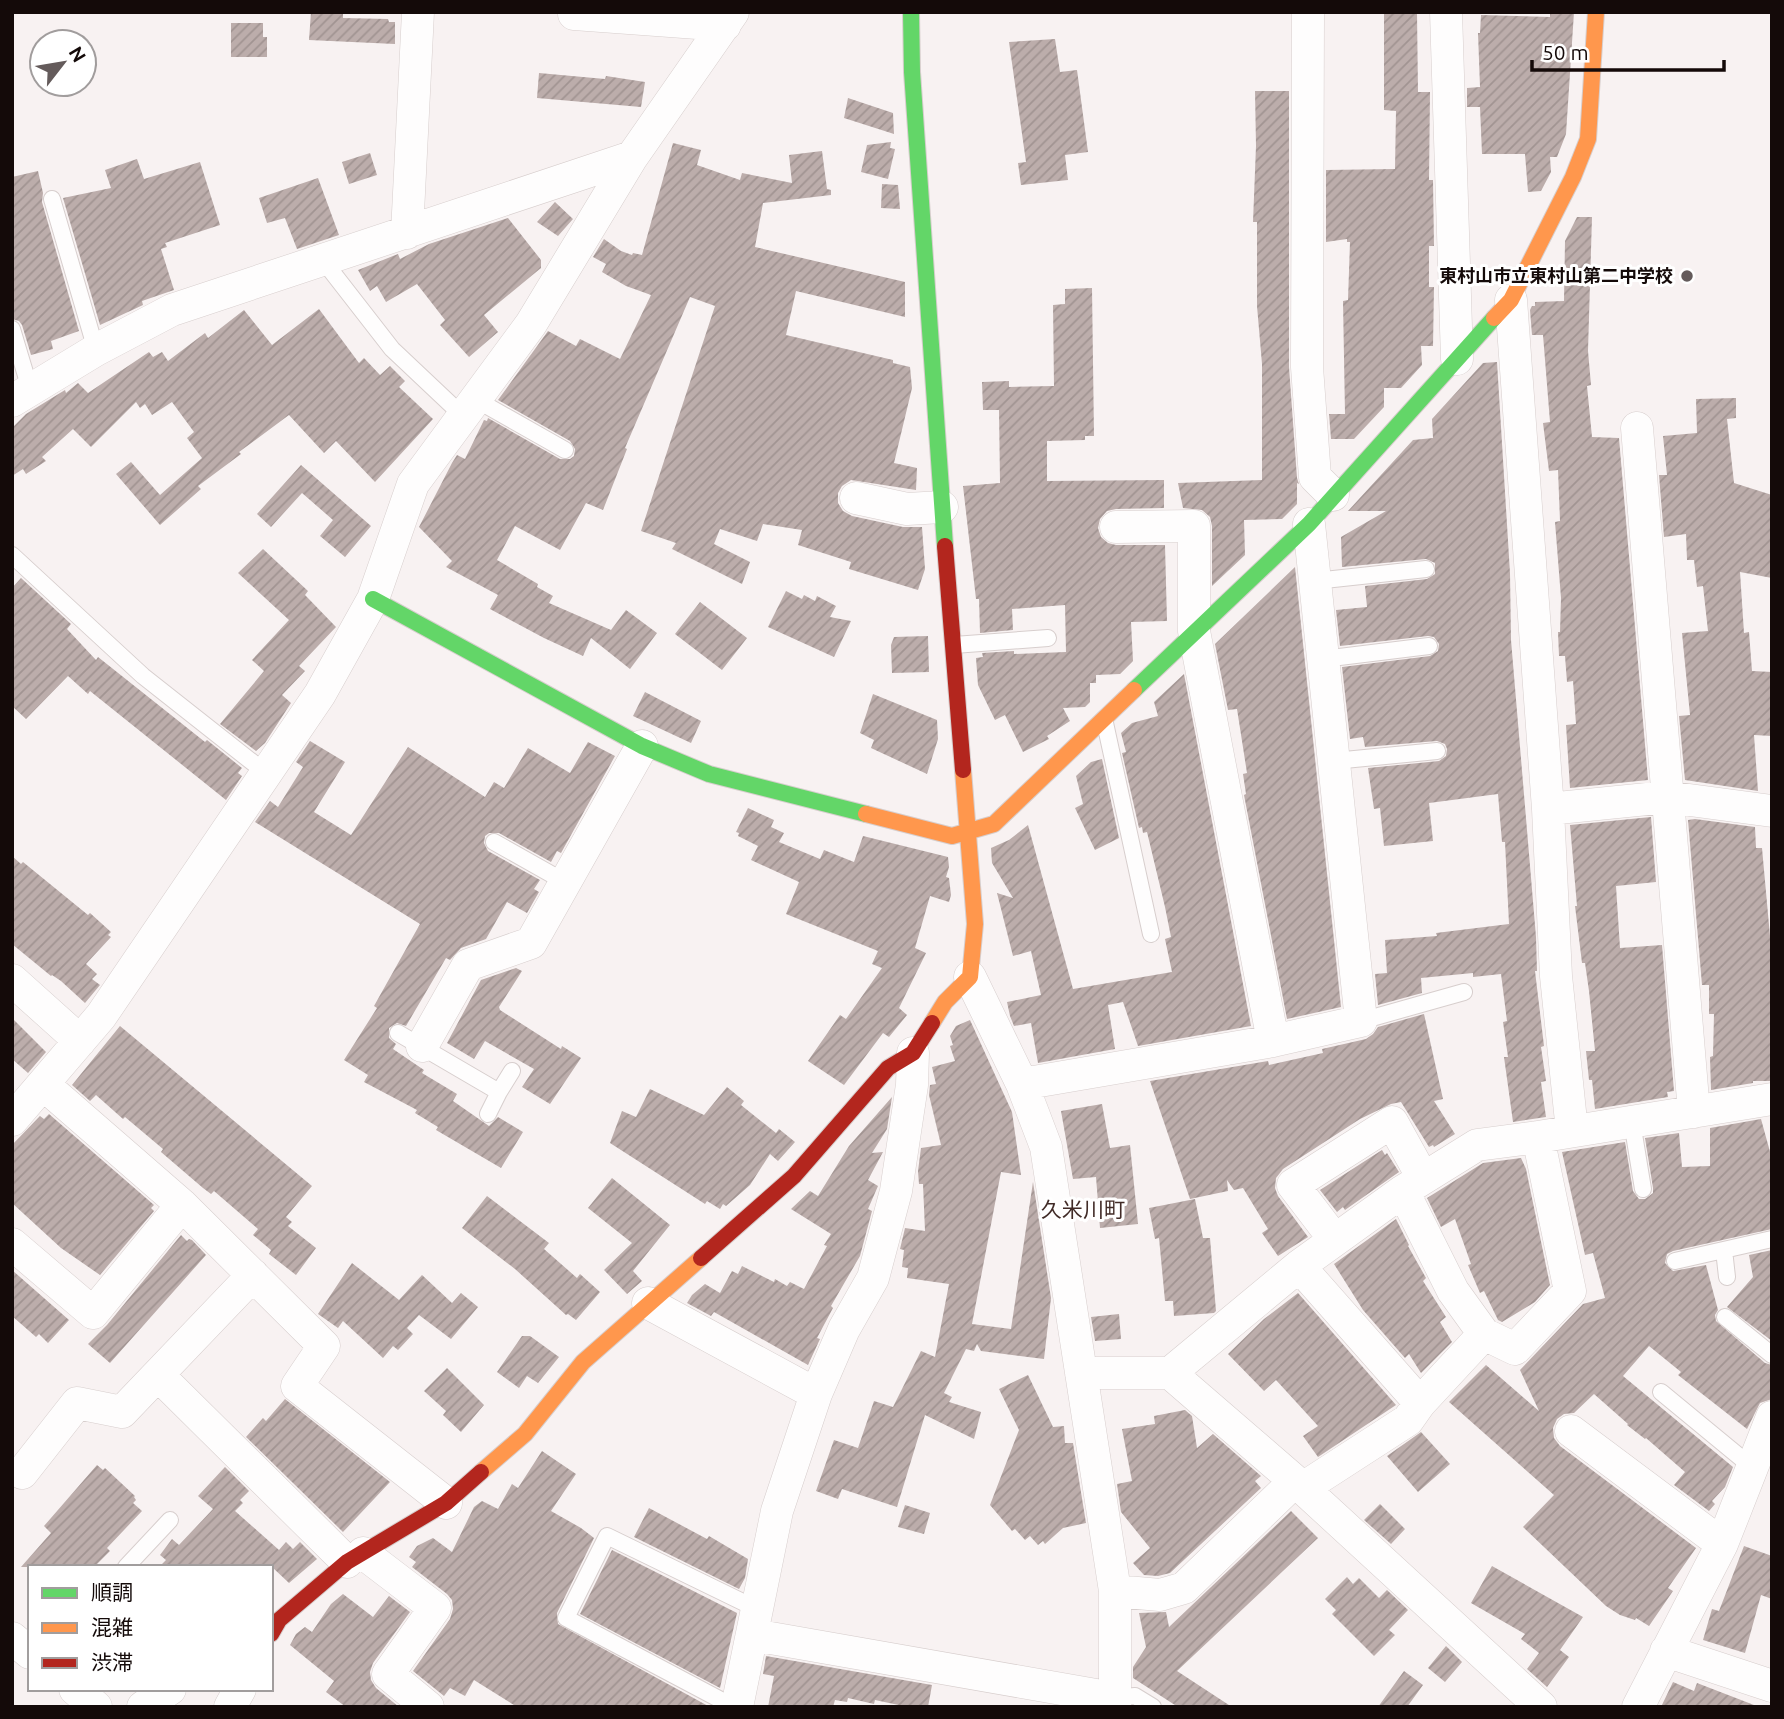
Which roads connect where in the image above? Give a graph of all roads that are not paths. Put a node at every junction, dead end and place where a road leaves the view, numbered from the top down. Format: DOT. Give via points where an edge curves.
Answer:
graph roads {
  1 [pos="418,12"];
  2 [pos="911,12"];
  3 [pos="1308,12"];
  4 [pos="1446,12"];
  5 [pos="1595,12"];
  6 [pos="574,14"];
  7 [pos="655,15"];
  8 [pos="729,19"];
  9 [pos="632,157"];
  10 [pos="52,199"];
  11 [pos="407,233"];
  12 [pos="322,259"];
  13 [pos="1511,300"];
  14 [pos="12,330"];
  15 [pos="96,351"];
  16 [pos="1458,359"];
  17 [pos="21,395"];
  18 [pos="469,408"];
  19 [pos="1637,428"];
  20 [pos="565,450"];
  21 [pos="1333,495"];
  22 [pos="856,498"];
  23 [pos="942,506"];
  24 [pos="1309,524"];
  25 [pos="1116,527"];
  26 [pos="12,555"];
  27 [pos="1426,569"];
  28 [pos="1315,581"];
  29 [pos="373,599"];
  30 [pos="1194,631"];
  31 [pos="1048,638"];
  32 [pos="954,645"];
  33 [pos="1429,646"];
  34 [pos="1324,659"];
  35 [pos="1104,717"];
  36 [pos="642,746"];
  37 [pos="1437,751"];
  38 [pos="1334,761"];
  39 [pos="265,774"];
  40 [pos="1667,797"];
  41 [pos="1548,809"];
  42 [pos="1772,811"];
  43 [pos="968,833"];
  44 [pos="494,842"];
  45 [pos="565,882"];
  46 [pos="1151,934"];
  47 [pos="970,977"];
  48 [pos="12,980"];
  49 [pos="1464,992"];
  50 [pos="1361,1021"];
  51 [pos="410,1039"];
  52 [pos="80,1041"];
  53 [pos="1273,1041"];
  54 [pos="913,1053"];
  55 [pos="512,1071"];
  56 [pos="1022,1084"];
  57 [pos="44,1085"];
  58 [pos="499,1092"];
  59 [pos="1772,1099"];
  60 [pos="1693,1112"];
  61 [pos="488,1114"];
  62 [pos="12,1121"];
  63 [pos="1632,1122"];
  64 [pos="1572,1131"];
  65 [pos="1538,1137"];
  66 [pos="1413,1184"];
  67 [pos="1643,1189"];
  68 [pos="182,1205"];
  69 [pos="1772,1239"];
  70 [pos="1335,1240"];
  71 [pos="12,1244"];
  72 [pos="1724,1250"];
  73 [pos="1675,1261"];
  74 [pos="1299,1266"];
  75 [pos="253,1275"];
  76 [pos="1727,1277"];
  77 [pos="648,1303"];
  78 [pos="1724,1317"];
  79 [pos="1484,1334"];
  80 [pos="1772,1355"];
  81 [pos="1081,1373"];
  82 [pos="1170,1373"];
  83 [pos="158,1375"];
  84 [pos="1661,1392"];
  85 [pos="816,1394"];
  86 [pos="1420,1403"];
  87 [pos="1772,1418"];
  88 [pos="1571,1431"];
  89 [pos="1752,1467"];
  90 [pos="22,1473"];
  91 [pos="1299,1485"];
  92 [pos="446,1503"];
  93 [pos="170,1520"];
  94 [pos="1722,1544"];
  95 [pos="355,1558"];
  96 [pos="128,1565"];
  97 [pos="1115,1591"];
  98 [pos="755,1622"];
  99 [pos="274,1626"];
  100 [pos="12,1638"];
  101 [pos="28,1651"];
  102 [pos="1665,1651"];
  103 [pos="1772,1686"];
  104 [pos="77,1691"];
  105 [pos="167,1691"];
  106 [pos="239,1691"];
  107 [pos="1114,1702"];
  108 [pos="424,1706"];
  109 [pos="96,1707"];
  110 [pos="143,1707"];
  111 [pos="230,1707"];
  112 [pos="736,1707"];
  113 [pos="1153,1707"];
  114 [pos="1541,1707"];
  115 [pos="1637,1707"];
  1 -- 11 [label="street"];
  2 -- 23 [label="street"];
  3 -- 21 [label="street" via="1307,367 1315,477"];
  4 -- 16 [label="street"];
  5 -- 13 [label="street" via="1588,139"];
  6 -- 7 [label="street"];
  7 -- 8 [label="street"];
  8 -- 9 [label="street"];
  9 -- 11 [label="street"];
  9 -- 18 [label="street" via="531,324"];
  10 -- 15 [label="lane"];
  11 -- 12 [label="street"];
  12 -- 15 [label="street" via="173,310"];
  12 -- 18 [label="lane" via="392,349"];
  13 -- 16 [label="street"];
  13 -- 41 [label="street"];
  14 -- 17 [label="lane"];
  15 -- 17 [label="street"];
  16 -- 21 [label="street"];
  18 -- 20 [label="lane"];
  18 -- 29 [label="street" via="413,484"];
  19 -- 40 [label="street"];
  21 -- 24 [label="street"];
  22 -- 23 [label="street" via="907,509"];
  23 -- 32 [label="street"];
  24 -- 28 [label="street"];
  24 -- 30 [label="street"];
  25 -- 30 [label="street" via="1194,526"];
  26 -- 39 [label="lane" via="143,677"];
  27 -- 28 [label="lane"];
  28 -- 34 [label="street"];
  29 -- 36 [label="street"];
  29 -- 39 [label="street" via="320,694"];
  30 -- 35 [label="street"];
  30 -- 53 [label="street"];
  31 -- 32 [label="lane"];
  32 -- 43 [label="street"];
  33 -- 34 [label="lane"];
  34 -- 38 [label="street"];
  35 -- 43 [label="street" via="994,824"];
  35 -- 46 [label="lane"];
  36 -- 43 [label="street" via="709,774 953,836"];
  36 -- 45 [label="street"];
  37 -- 38 [label="lane"];
  38 -- 50 [label="street"];
  39 -- 52 [label="street"];
  40 -- 41 [label="street"];
  40 -- 42 [label="street"];
  40 -- 60 [label="street"];
  41 -- 64 [label="street" via="1556,976"];
  43 -- 47 [label="street" via="975,924"];
  44 -- 45 [label="lane"];
  45 -- 51 [label="street" via="531,943 468,965"];
  47 -- 54 [label="street" via="945,1002"];
  47 -- 56 [label="street"];
  48 -- 52 [label="street"];
  49 -- 50 [label="lane"];
  50 -- 53 [label="street"];
  51 -- 58 [label="lane"];
  52 -- 57 [label="street"];
  53 -- 56 [label="street"];
  54 -- 77 [label="street" via="888,1068 794,1176"];
  54 -- 85 [label="street" via="897,1191 873,1278 844,1329"];
  55 -- 58 [label="lane"];
  56 -- 81 [label="street" via="1046,1147"];
  57 -- 62 [label="street"];
  57 -- 68 [label="street"];
  58 -- 61 [label="lane"];
  59 -- 60 [label="street"];
  60 -- 63 [label="street"];
  63 -- 64 [label="street"];
  63 -- 67 [label="lane"];
  64 -- 65 [label="street"];
  65 -- 66 [label="street" via="1477,1145"];
  65 -- 79 [label="street" via="1570,1291 1515,1349"];
  66 -- 70 [label="street"];
  66 -- 70 [label="street" via="1392,1122 1293,1185"];
  66 -- 79 [label="street" via="1453,1291"];
  68 -- 71 [label="street" via="93,1313"];
  68 -- 75 [label="street"];
  69 -- 72 [label="lane"];
  70 -- 74 [label="street"];
  72 -- 73 [label="lane"];
  72 -- 76 [label="lane"];
  74 -- 82 [label="street"];
  74 -- 86 [label="street"];
  75 -- 83 [label="street"];
  75 -- 92 [label="street" via="324,1346 297,1386"];
  77 -- 85 [label="street"];
  77 -- 92 [label="street" via="583,1362 525,1434"];
  78 -- 80 [label="lane"];
  79 -- 86 [label="street"];
  81 -- 82 [label="street"];
  81 -- 97 [label="street"];
  82 -- 91 [label="street"];
  83 -- 90 [label="street" via="122,1412 77,1403"];
  83 -- 95 [label="street"];
  84 -- 89 [label="lane"];
  85 -- 98 [label="street" via="777,1511"];
  86 -- 91 [label="street" via="1408,1420"];
  87 -- 89 [label="street"];
  88 -- 94 [label="street"];
  89 -- 94 [label="street"];
  91 -- 97 [label="street" via="1184,1588 1160,1595"];
  91 -- 114 [label="street"];
  92 -- 95 [label="street"];
  93 -- 96 [label="lane"];
  94 -- 102 [label="street"];
  95 -- 99 [label="street"];
  95 -- 108 [label="street" via="435,1608 388,1674"];
  97 -- 107 [label="street"];
  98 -- 107 [label="street"];
  98 -- 112 [label="street"];
  98 -- 112 [label="lane" via="607,1535 566,1618"];
  100 -- 101 [label="street"];
  102 -- 103 [label="street"];
  102 -- 115 [label="street"];
  104 -- 109 [label="street"];
  105 -- 110 [label="street"];
  106 -- 111 [label="street"];
  107 -- 113 [label="lane" via="1135,1696"];
}
